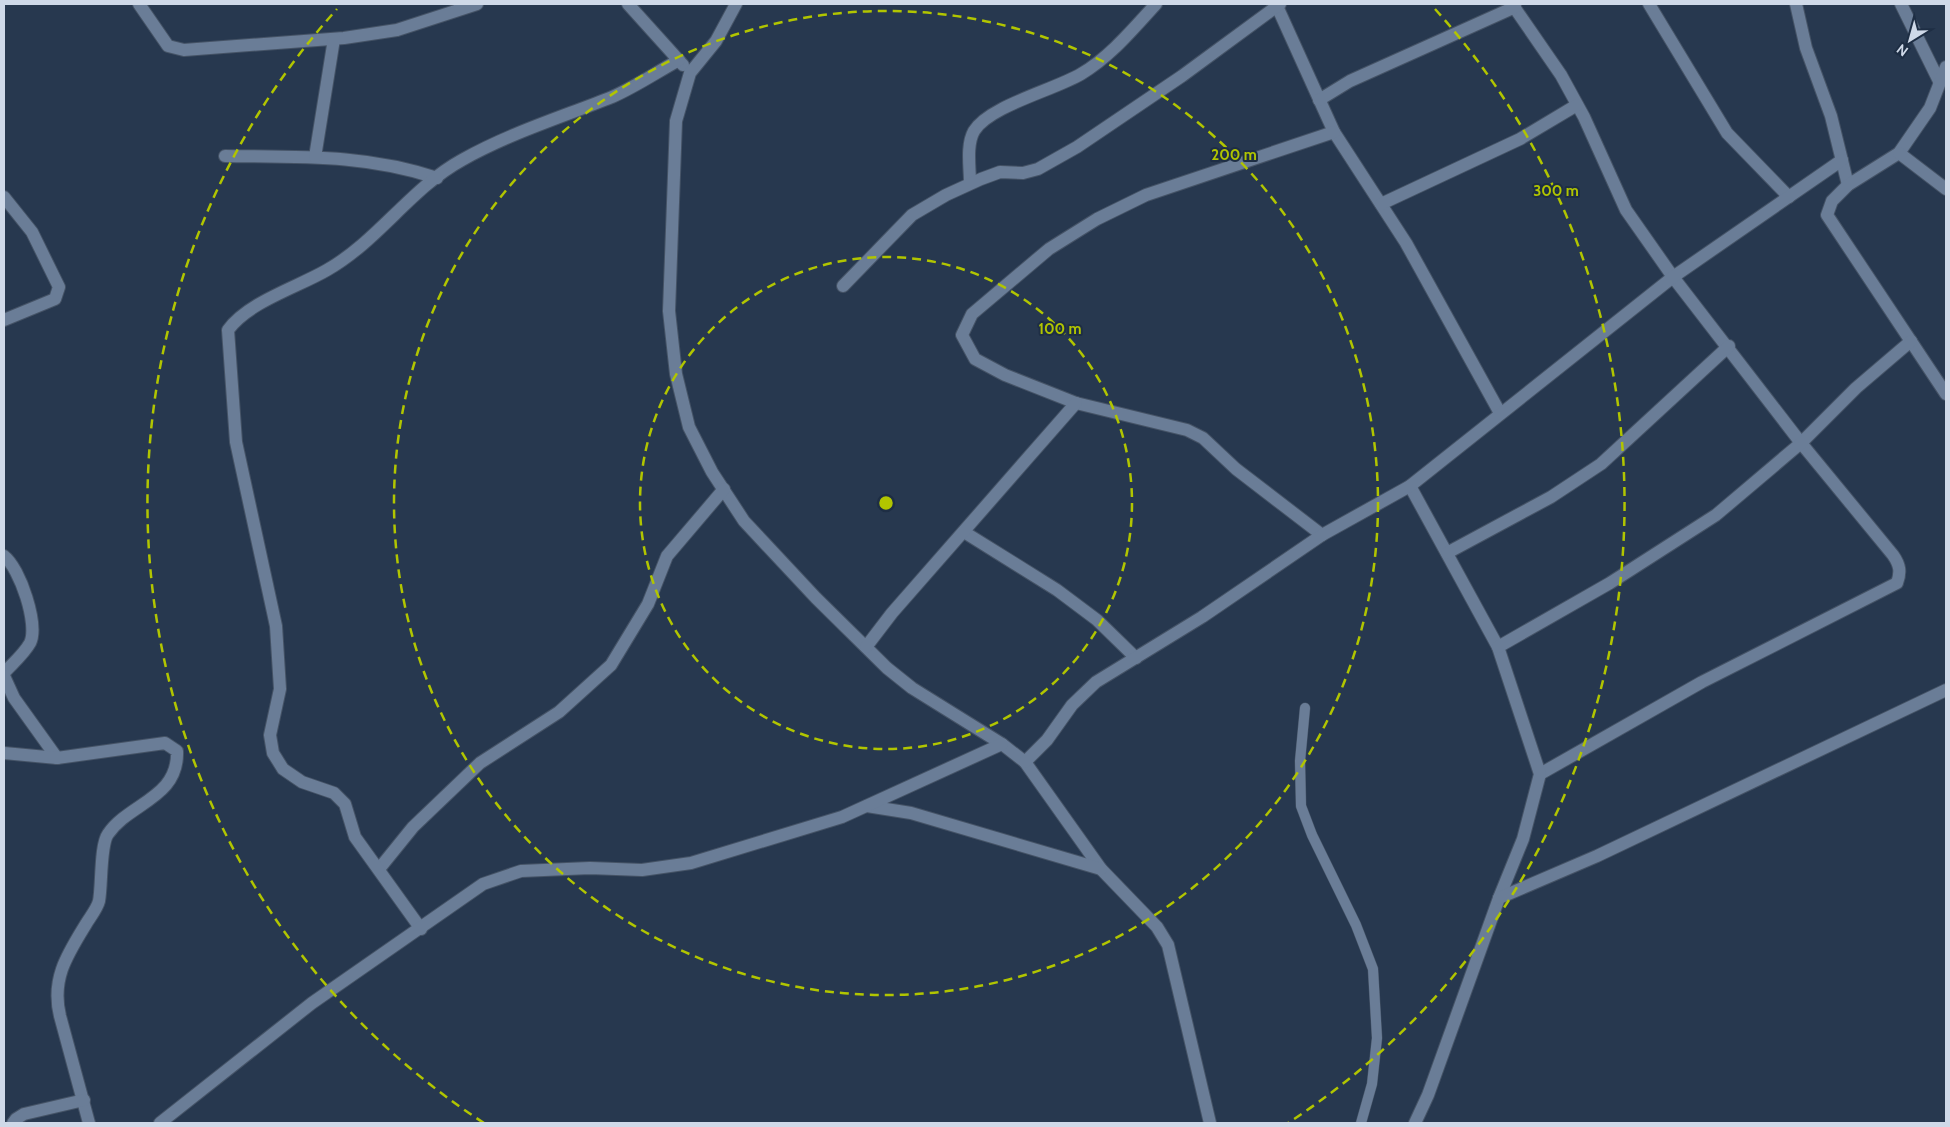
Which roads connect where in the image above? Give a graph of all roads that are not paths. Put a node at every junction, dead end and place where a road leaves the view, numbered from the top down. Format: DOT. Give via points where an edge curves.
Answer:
graph roads {
  1 [pos="139,4"];
  2 [pos="477,4"];
  3 [pos="628,4"];
  4 [pos="736,4"];
  5 [pos="1156,4"];
  6 [pos="1278,4"];
  7 [pos="1649,4"];
  8 [pos="1796,4"];
  9 [pos="1901,4"];
  10 [pos="1513,6"];
  11 [pos="334,39"];
  12 [pos="679,60"];
  13 [pos="1946,67"];
  14 [pos="690,73"];
  15 [pos="1939,81"];
  16 [pos="1319,100"];
  17 [pos="1577,104"];
  18 [pos="1334,132"];
  19 [pos="1899,153"];
  20 [pos="225,156"];
  21 [pos="315,157"];
  22 [pos="1842,160"];
  23 [pos="437,178"];
  24 [pos="970,184"];
  25 [pos="1848,185"];
  26 [pos="1946,189"];
  27 [pos="4,196"];
  28 [pos="1790,197"];
  29 [pos="1381,204"];
  30 [pos="1673,277"];
  31 [pos="843,286"];
  32 [pos="4,320"];
  33 [pos="1911,341"];
  34 [pos="1729,346"];
  35 [pos="1946,394"];
  36 [pos="1076,403"];
  37 [pos="1500,413"];
  38 [pos="1801,443"];
  39 [pos="1410,486"];
  40 [pos="724,489"];
  41 [pos="964,532"];
  42 [pos="1322,535"];
  43 [pos="1447,553"];
  44 [pos="4,556"];
  45 [pos="866,647"];
  46 [pos="1498,647"];
  47 [pos="1136,658"];
  48 [pos="4,675"];
  49 [pos="1946,690"];
  50 [pos="1305,708"];
  51 [pos="1002,744"];
  52 [pos="4,753"];
  53 [pos="57,758"];
  54 [pos="1025,762"];
  55 [pos="1540,774"];
  56 [pos="866,806"];
  57 [pos="379,869"];
  58 [pos="1101,869"];
  59 [pos="1499,898"];
  60 [pos="421,930"];
  61 [pos="84,1100"];
  62 [pos="13,1123"];
  63 [pos="89,1123"];
  64 [pos="160,1123"];
  65 [pos="1210,1123"];
  66 [pos="1361,1123"];
  67 [pos="1415,1123"];
  1 -- 11 [label="street" via="168,46 184,50"];
  2 -- 11 [label="street" via="397,30"];
  3 -- 12 [label="street"];
  4 -- 14 [label="street" via="716,41"];
  5 -- 24 [label="street" via="1115,48 1082,74 982,121 970,140"];
  6 -- 16 [label="street"];
  6 -- 24 [label="street" via="1182,76 1077,147 1038,169 1023,173 1000,172"];
  7 -- 28 [label="street" via="1727,133"];
  8 -- 22 [label="street" via="1806,48 1831,116"];
  9 -- 15 [label="street"];
  10 -- 16 [label="street" via="1350,81"];
  10 -- 17 [label="street" via="1562,76"];
  11 -- 21 [label="street"];
  12 -- 14 [label="street"];
  12 -- 23 [label="street" via="614,96 536,124 461,161"];
  13 -- 15 [label="street"];
  14 -- 40 [label="street" via="676,121 668,310 676,374 689,427"];
  15 -- 19 [label="street" via="1930,108"];
  16 -- 18 [label="street"];
  17 -- 29 [label="street" via="1520,139"];
  17 -- 30 [label="street" via="1626,210"];
  18 -- 29 [label="street"];
  18 -- 36 [label="street" via="1146,195 1097,219 1049,249 972,314 962,335 975,359 1005,375"];
  19 -- 25 [label="street"];
  19 -- 26 [label="street"];
  20 -- 21 [label="street"];
  21 -- 23 [label="street" via="382,163"];
  22 -- 25 [label="street"];
  22 -- 28 [label="street"];
  23 -- 57 [label="street" via="358,249 327,270 240,316 228,330 236,442 276,626 280,689 270,735 273,753 283,769 302,782 334,793 345,804 355,836"];
  24 -- 31 [label="street" via="912,215"];
  25 -- 33 [label="street" via="1832,201 1827,215"];
  27 -- 32 [label="street" via="32,232 59,287 55,298"];
  28 -- 30 [label="street"];
  29 -- 37 [label="street"];
  30 -- 34 [label="street"];
  30 -- 37 [label="street"];
  33 -- 35 [label="street"];
  33 -- 38 [label="street" via="1856,388"];
  34 -- 38 [label="street"];
  34 -- 43 [label="street" via="1601,464 1551,496"];
  36 -- 41 [label="street"];
  36 -- 42 [label="street" via="1187,430 1203,438 1236,469"];
  37 -- 39 [label="street"];
  38 -- 46 [label="street" via="1716,515 1610,583"];
  38 -- 55 [label="street" via="1893,555 1899,564 1897,583 1702,682"];
  39 -- 42 [label="street"];
  39 -- 43 [label="street"];
  40 -- 45 [label="street" via="744,521"];
  40 -- 57 [label="street" via="667,556 648,604 611,665 559,712 480,763 413,827"];
  41 -- 45 [label="street"];
  41 -- 47 [label="street" via="1057,590 1097,620"];
  42 -- 47 [label="street"];
  43 -- 46 [label="street"];
  44 -- 48 [label="street" via="19,577 33,631 30,644"];
  45 -- 51 [label="street" via="912,688"];
  46 -- 55 [label="street"];
  47 -- 54 [label="street" via="1096,682 1072,705 1047,740"];
  48 -- 53 [label="street" via="14,698"];
  49 -- 59 [label="street" via="1606,852"];
  50 -- 66 [label="lane" via="1300,761 1301,806 1373,969 1377,1038 1372,1084"];
  51 -- 54 [label="street"];
  51 -- 56 [label="street"];
  52 -- 53 [label="street"];
  53 -- 61 [label="street" via="165,743 177,751 178,764 165,787 152,800 118,822 107,836 98,904 68,953 57,983 56,1000"];
  54 -- 58 [label="street"];
  55 -- 59 [label="street" via="1523,839"];
  56 -- 58 [label="street" via="911,813"];
  56 -- 60 [label="street" via="842,817 691,863 642,870 521,871 483,884"];
  57 -- 60 [label="street"];
  58 -- 65 [label="street" via="1157,927 1168,945"];
  59 -- 67 [label="street"];
  60 -- 64 [label="street" via="312,1003"];
  61 -- 62 [label="street" via="24,1114"];
  61 -- 63 [label="street"];
}
